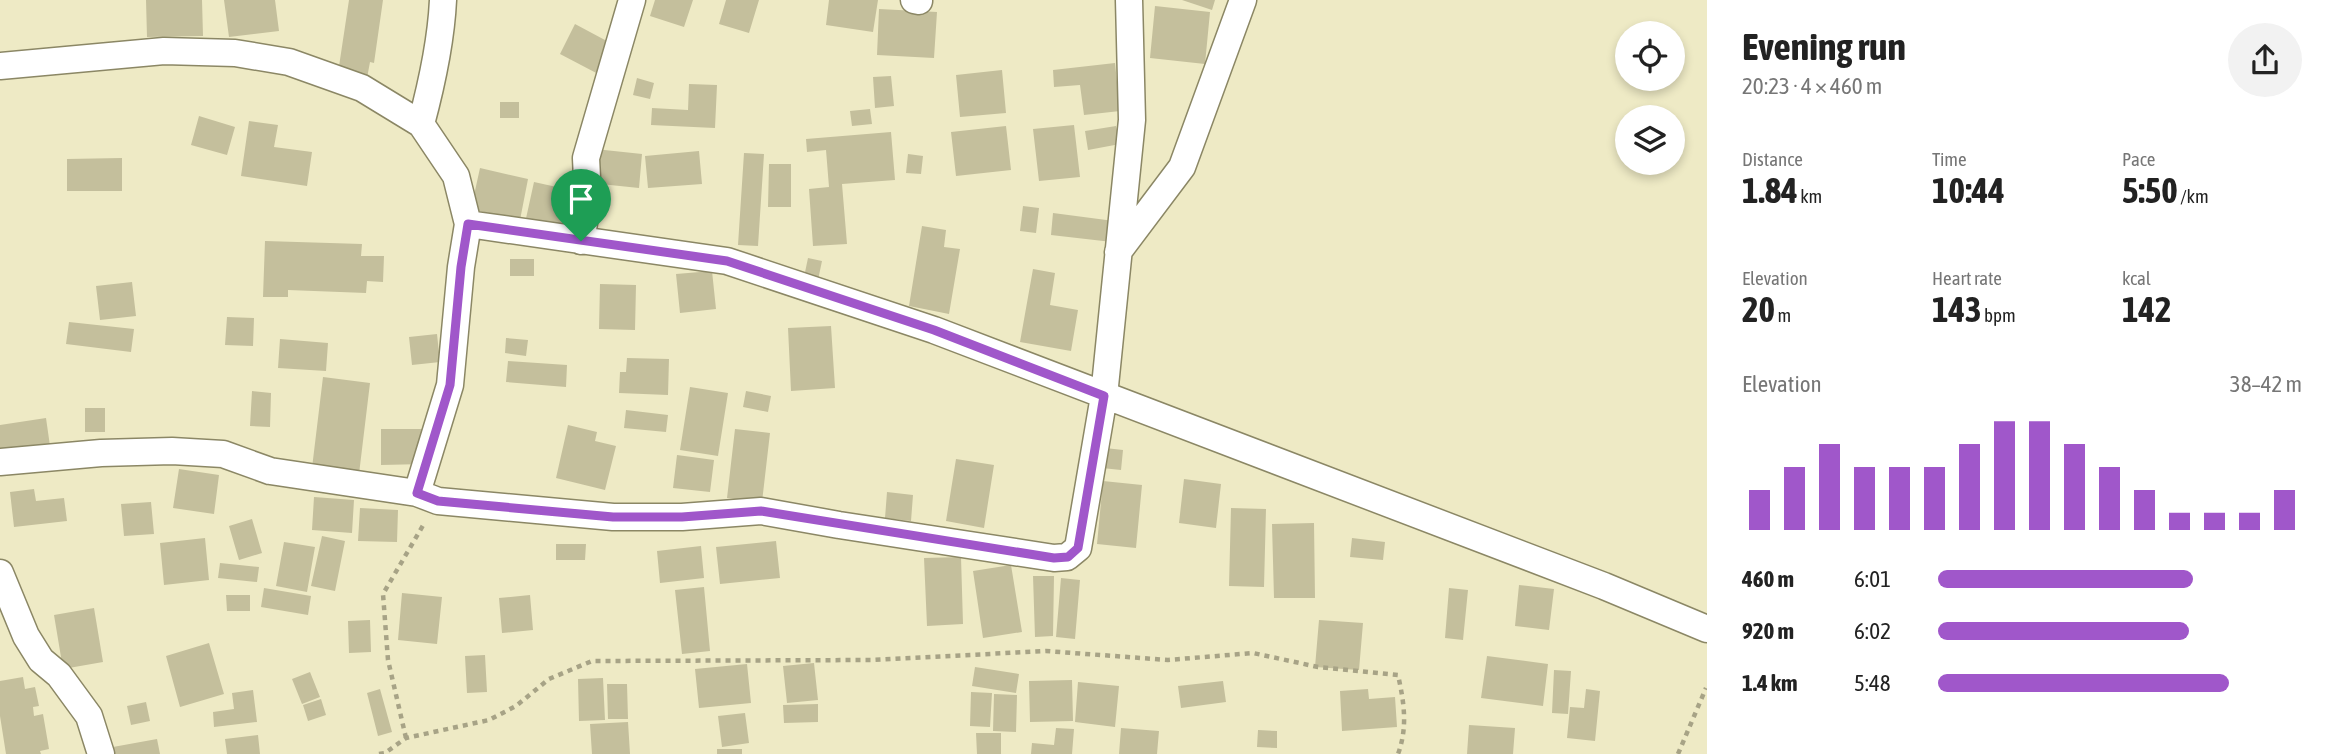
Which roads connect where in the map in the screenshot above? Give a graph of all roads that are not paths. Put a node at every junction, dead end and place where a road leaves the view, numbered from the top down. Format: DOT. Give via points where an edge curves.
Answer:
graph roads {
  1 [pos="443,0"];
  2 [pos="632,0"];
  3 [pos="1129,0"];
  4 [pos="1243,0"];
  5 [pos="0,66"];
  6 [pos="421,124"];
  7 [pos="468,224"];
  8 [pos="581,241"];
  9 [pos="1118,252"];
  10 [pos="1104,396"];
  11 [pos="0,462"];
  12 [pos="428,497"];
  13 [pos="0,573"];
  14 [pos="1707,629"];
  15 [pos="101,754"];
  1 -- 6 [label="street" via="442,30"];
  2 -- 8 [label="street" via="586,158 588,199"];
  3 -- 9 [label="street" via="1132,120"];
  4 -- 9 [label="street" via="1182,167"];
  5 -- 6 [label="street" via="164,51 235,53 289,62 362,88"];
  6 -- 7 [label="street" via="456,176"];
  7 -- 8 [label="street"];
  7 -- 12 [label="street" via="450,385"];
  8 -- 10 [label="street" via="727,261 934,330"];
  9 -- 10 [label="street"];
  10 -- 12 [label="street" via="1078,548 1068,557 967,546 761,511 613,517"];
  10 -- 14 [label="street"];
  11 -- 12 [label="street" via="101,453 223,454 270,471"];
  13 -- 15 [label="street" via="26,636 89,716"];
}
